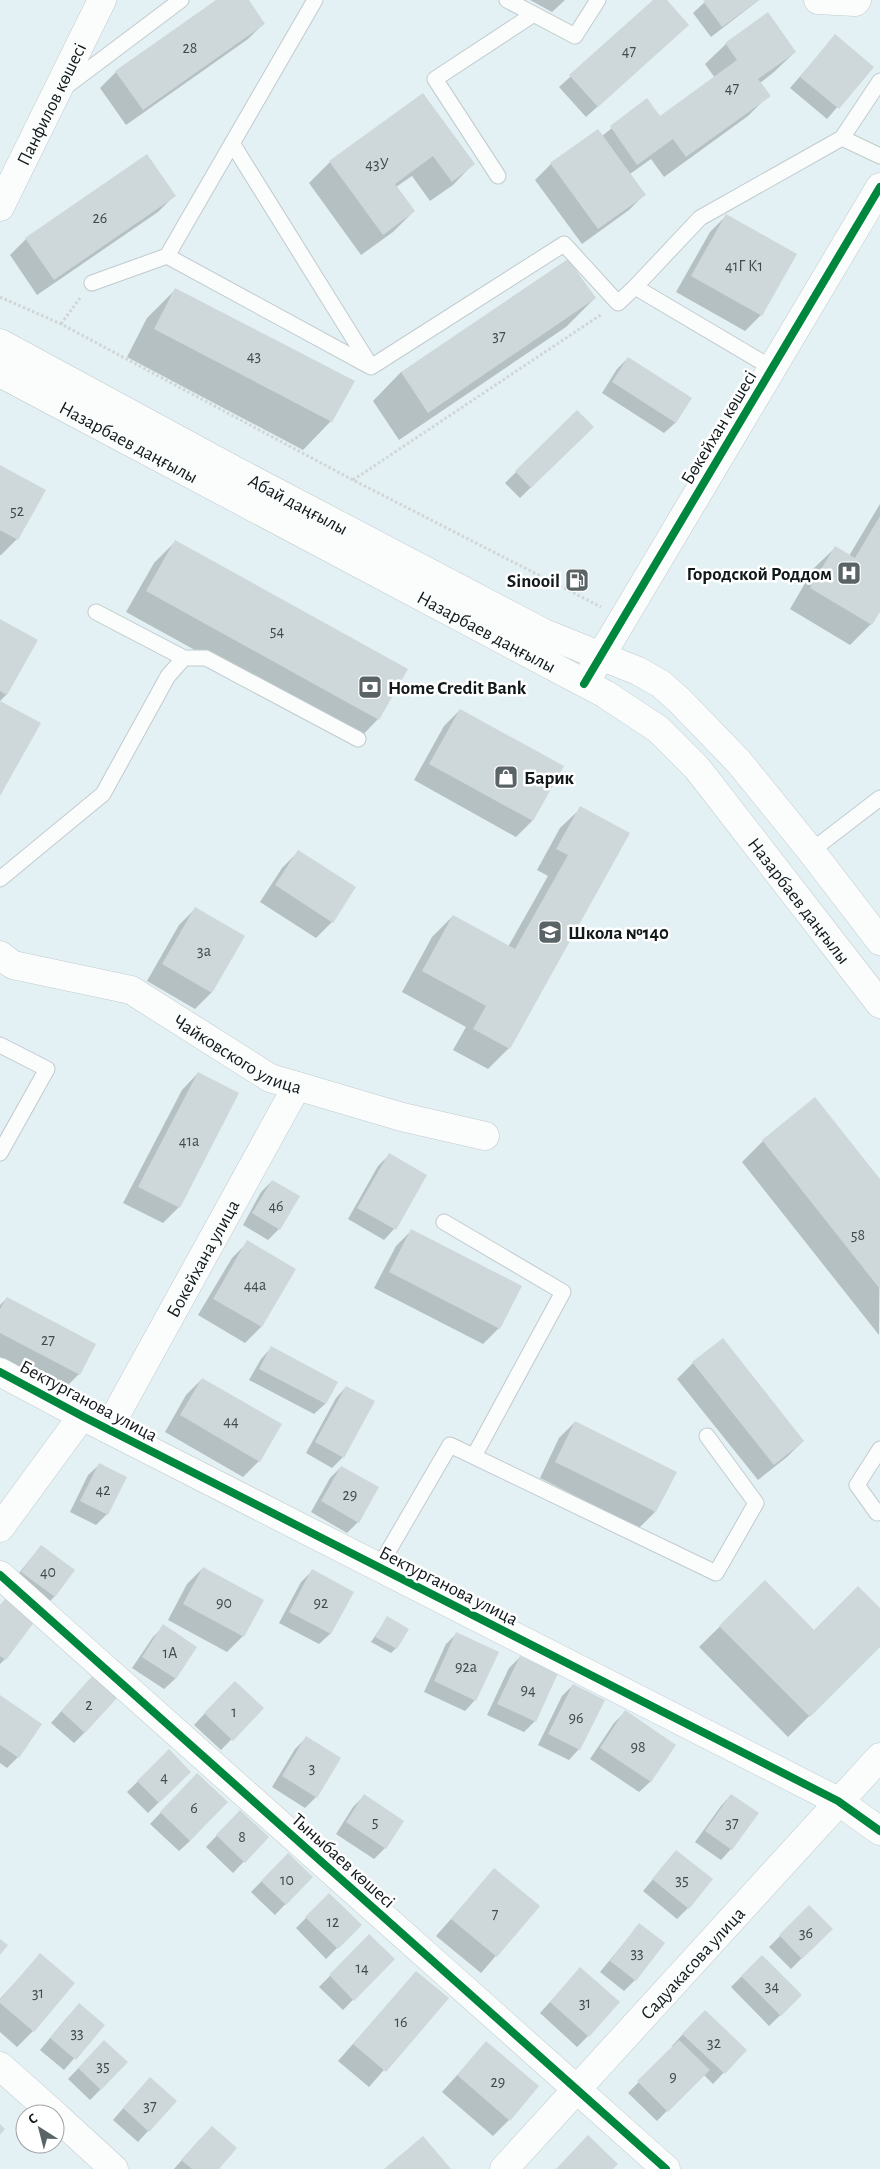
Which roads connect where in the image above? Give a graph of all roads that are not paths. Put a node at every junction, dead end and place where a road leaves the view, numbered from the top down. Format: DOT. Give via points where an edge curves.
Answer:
graph roads {
  1 [pos="102,0"];
  2 [pos="181,0"];
  3 [pos="315,0"];
  4 [pos="507,0"];
  5 [pos="598,0"];
  6 [pos="818,0"];
  7 [pos="856,1"];
  8 [pos="534,14"];
  9 [pos="880,80"];
  10 [pos="56,94"];
  11 [pos="842,138"];
  12 [pos="232,143"];
  13 [pos="880,156"];
  14 [pos="498,176"];
  15 [pos="877,198"];
  16 [pos="0,207"];
  17 [pos="167,256"];
  18 [pos="92,283"];
  19 [pos="635,287"];
  20 [pos="0,343"];
  21 [pos="371,367"];
  22 [pos="772,368"];
  23 [pos="0,373"];
  24 [pos="96,612"];
  25 [pos="601,656"];
  26 [pos="184,658"];
  27 [pos="584,684"];
  28 [pos="358,740"];
  29 [pos="880,798"];
  30 [pos="811,851"];
  31 [pos="0,879"];
  32 [pos="880,941"];
  33 [pos="0,955"];
  34 [pos="880,1004"];
  35 [pos="0,1045"];
  36 [pos="297,1086"];
  37 [pos="486,1136"];
  38 [pos="0,1153"];
  39 [pos="444,1222"];
  40 [pos="0,1372"];
  41 [pos="82,1416"];
  42 [pos="108,1429"];
  43 [pos="708,1436"];
  44 [pos="880,1449"];
  45 [pos="474,1456"];
  46 [pos="880,1511"];
  47 [pos="0,1528"];
  48 [pos="379,1567"];
  49 [pos="0,1575"];
  50 [pos="880,1757"];
  51 [pos="838,1801"];
  52 [pos="880,1832"];
  53 [pos="0,2066"];
  54 [pos="577,2089"];
  55 [pos="42,2104"];
  56 [pos="65,2125"];
  57 [pos="114,2169"];
  58 [pos="504,2169"];
  59 [pos="666,2169"];
  1 -- 10 [label="street, Панфилов көшесі"];
  2 -- 10 [label="lane"];
  3 -- 12 [label="lane"];
  4 -- 8 [label="lane"];
  5 -- 8 [label="lane" via="575,36"];
  6 -- 7 [label="street"];
  8 -- 14 [label="lane" via="435,79"];
  9 -- 11 [label="lane"];
  10 -- 16 [label="street, Панфилов көшесі"];
  11 -- 13 [label="lane"];
  11 -- 19 [label="lane" via="700,218"];
  12 -- 17 [label="lane"];
  12 -- 21 [label="lane"];
  15 -- 22 [label="street, Бөкейхан көшесі"];
  17 -- 18 [label="lane"];
  17 -- 21 [label="lane"];
  19 -- 21 [label="lane" via="618,303 564,244"];
  19 -- 22 [label="lane"];
  20 -- 25 [label="street, Абай даңғылы" via="544,634"];
  22 -- 25 [label="street, Бөкейхан көшесі"];
  23 -- 27 [label="street, Назарбаев даңғылы"];
  24 -- 26 [label="lane"];
  25 -- 27 [label="street, Бөкейхан көшесі"];
  25 -- 30 [label="street, Назарбаев даңғылы" via="638,671 671,692 739,762"];
  26 -- 28 [label="lane" via="206,658"];
  26 -- 31 [label="lane" via="168,676 103,794"];
  27 -- 34 [label="street, Назарбаев даңғылы" via="646,719 697,768"];
  29 -- 30 [label="lane"];
  30 -- 32 [label="street, Назарбаев даңғылы"];
  33 -- 36 [label="street, Чайковского улица" via="13,965 131,990 270,1078"];
  35 -- 38 [label="lane" via="47,1069"];
  36 -- 37 [label="street, Чайковского улица" via="402,1117"];
  36 -- 42 [label="street, Бокейхана улица"];
  39 -- 45 [label="lane" via="563,1292"];
  40 -- 41 [label="street, Бектурганова улица"];
  41 -- 42 [label="street, Бектурганова улица"];
  41 -- 47 [label="street"];
  42 -- 48 [label="street, Бектурганова улица"];
  43 -- 45 [label="lane" via="756,1503 716,1573"];
  44 -- 46 [label="lane" via="857,1485 877,1513"];
  45 -- 48 [label="lane" via="450,1445"];
  48 -- 51 [label="street, Бектурганова улица"];
  49 -- 54 [label="street, Тыныбаев көшесі"];
  50 -- 51 [label="street, Садуакасова улица"];
  51 -- 52 [label="street, Бектурганова улица"];
  51 -- 54 [label="street, Садуакасова улица"];
  53 -- 55 [label="street"];
  54 -- 58 [label="street, Садуакасова улица"];
  54 -- 59 [label="street, Тыныбаев көшесі"];
  56 -- 57 [label="street"];
}
